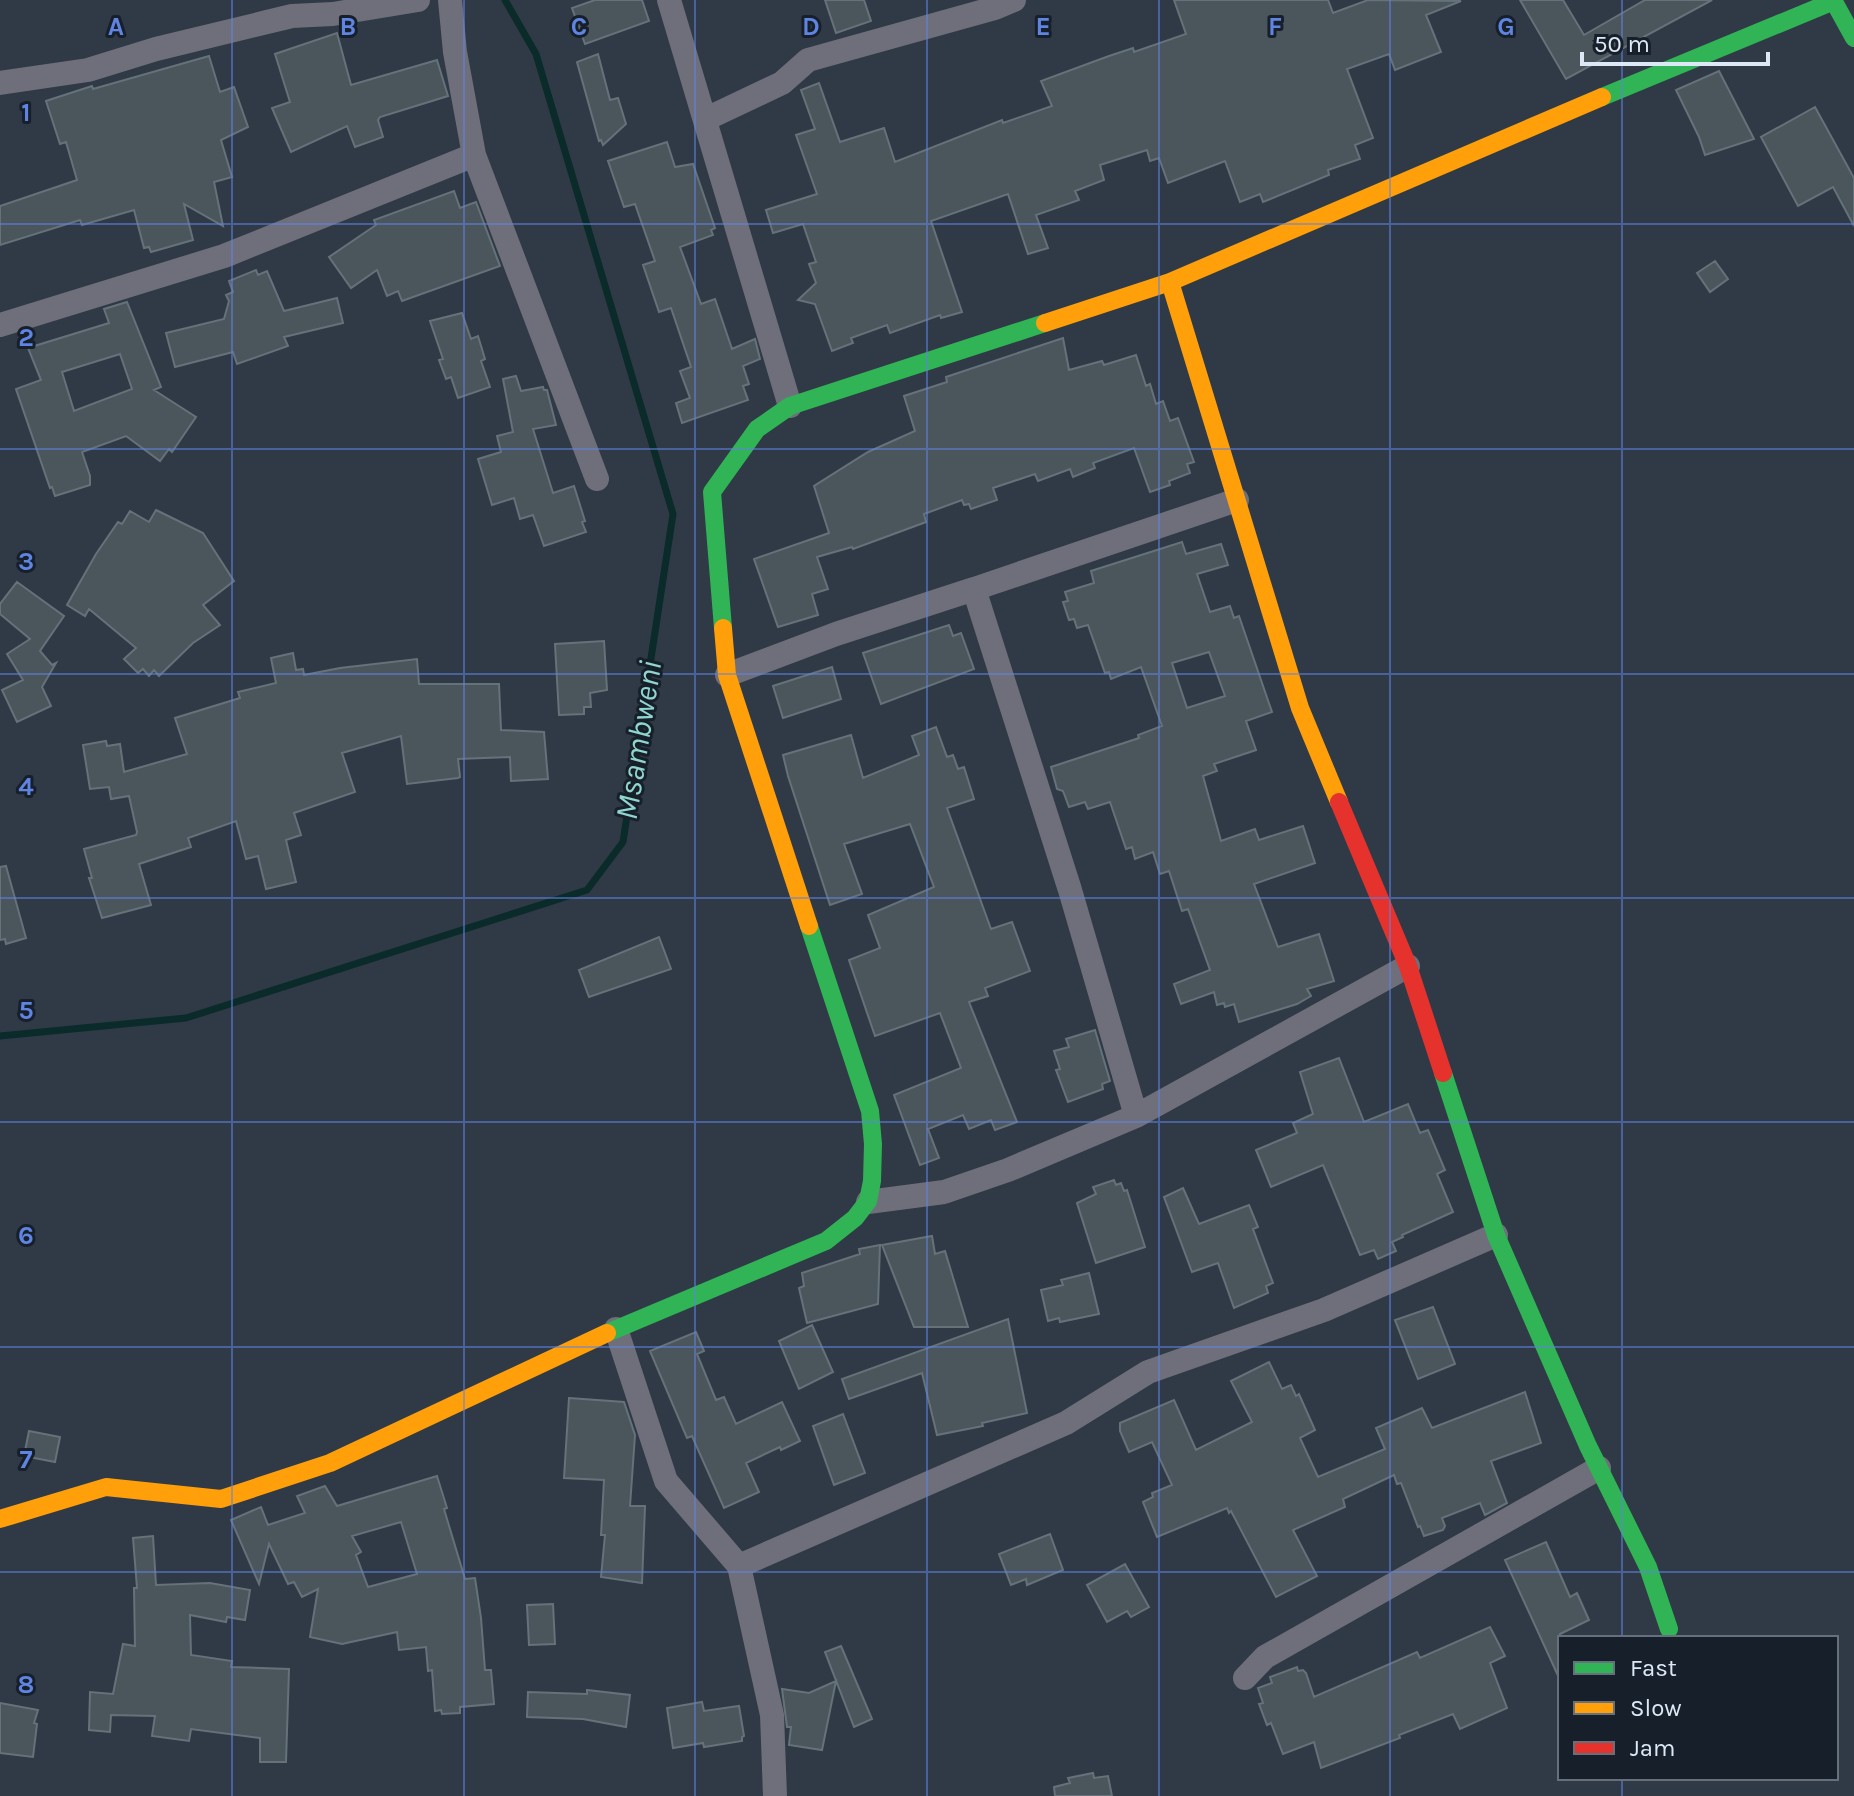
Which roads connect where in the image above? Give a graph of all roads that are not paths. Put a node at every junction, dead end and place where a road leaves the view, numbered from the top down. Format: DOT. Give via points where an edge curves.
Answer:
graph roads {
  1 [pos="418,0"];
  2 [pos="450,0"];
  3 [pos="669,0"];
  4 [pos="1014,0"];
  5 [pos="1834,1"];
  6 [pos="1854,38"];
  7 [pos="0,83"];
  8 [pos="706,119"];
  9 [pos="474,155"];
  10 [pos="1170,282"];
  11 [pos="0,325"];
  12 [pos="790,406"];
  13 [pos="597,479"];
  14 [pos="1237,500"];
  15 [pos="974,589"];
  16 [pos="727,675"];
  17 [pos="1408,966"];
  18 [pos="1136,1116"];
  19 [pos="868,1202"];
  20 [pos="1496,1235"];
  21 [pos="616,1329"];
  22 [pos="1599,1468"];
  23 [pos="0,1519"];
  24 [pos="739,1566"];
  25 [pos="1669,1629"];
  26 [pos="1245,1678"];
  27 [pos="775,1796"];
  1 -- 7 [label="street" via="292,16 88,70"];
  2 -- 9 [label="street"];
  3 -- 8 [label="street"];
  4 -- 8 [label="street" via="808,60 782,83"];
  5 -- 6 [label="street"];
  5 -- 10 [label="street"];
  8 -- 12 [label="street"];
  9 -- 11 [label="street" via="224,256"];
  9 -- 13 [label="street"];
  10 -- 12 [label="street"];
  10 -- 14 [label="street"];
  12 -- 16 [label="street" via="757,429 712,492"];
  14 -- 15 [label="street"];
  14 -- 17 [label="street" via="1300,708"];
  15 -- 16 [label="street"];
  15 -- 18 [label="street"];
  16 -- 19 [label="street" via="870,1111 873,1161"];
  17 -- 18 [label="street"];
  17 -- 20 [label="street"];
  18 -- 19 [label="street" via="944,1192"];
  19 -- 21 [label="street" via="826,1241"];
  20 -- 22 [label="street"];
  20 -- 24 [label="street" via="1324,1310 1148,1372 1066,1423"];
  21 -- 23 [label="street" via="330,1463 221,1499 106,1487"];
  21 -- 24 [label="street" via="666,1481"];
  22 -- 25 [label="street" via="1648,1567"];
  22 -- 26 [label="street" via="1265,1657"];
  24 -- 27 [label="street" via="772,1715"];
}
